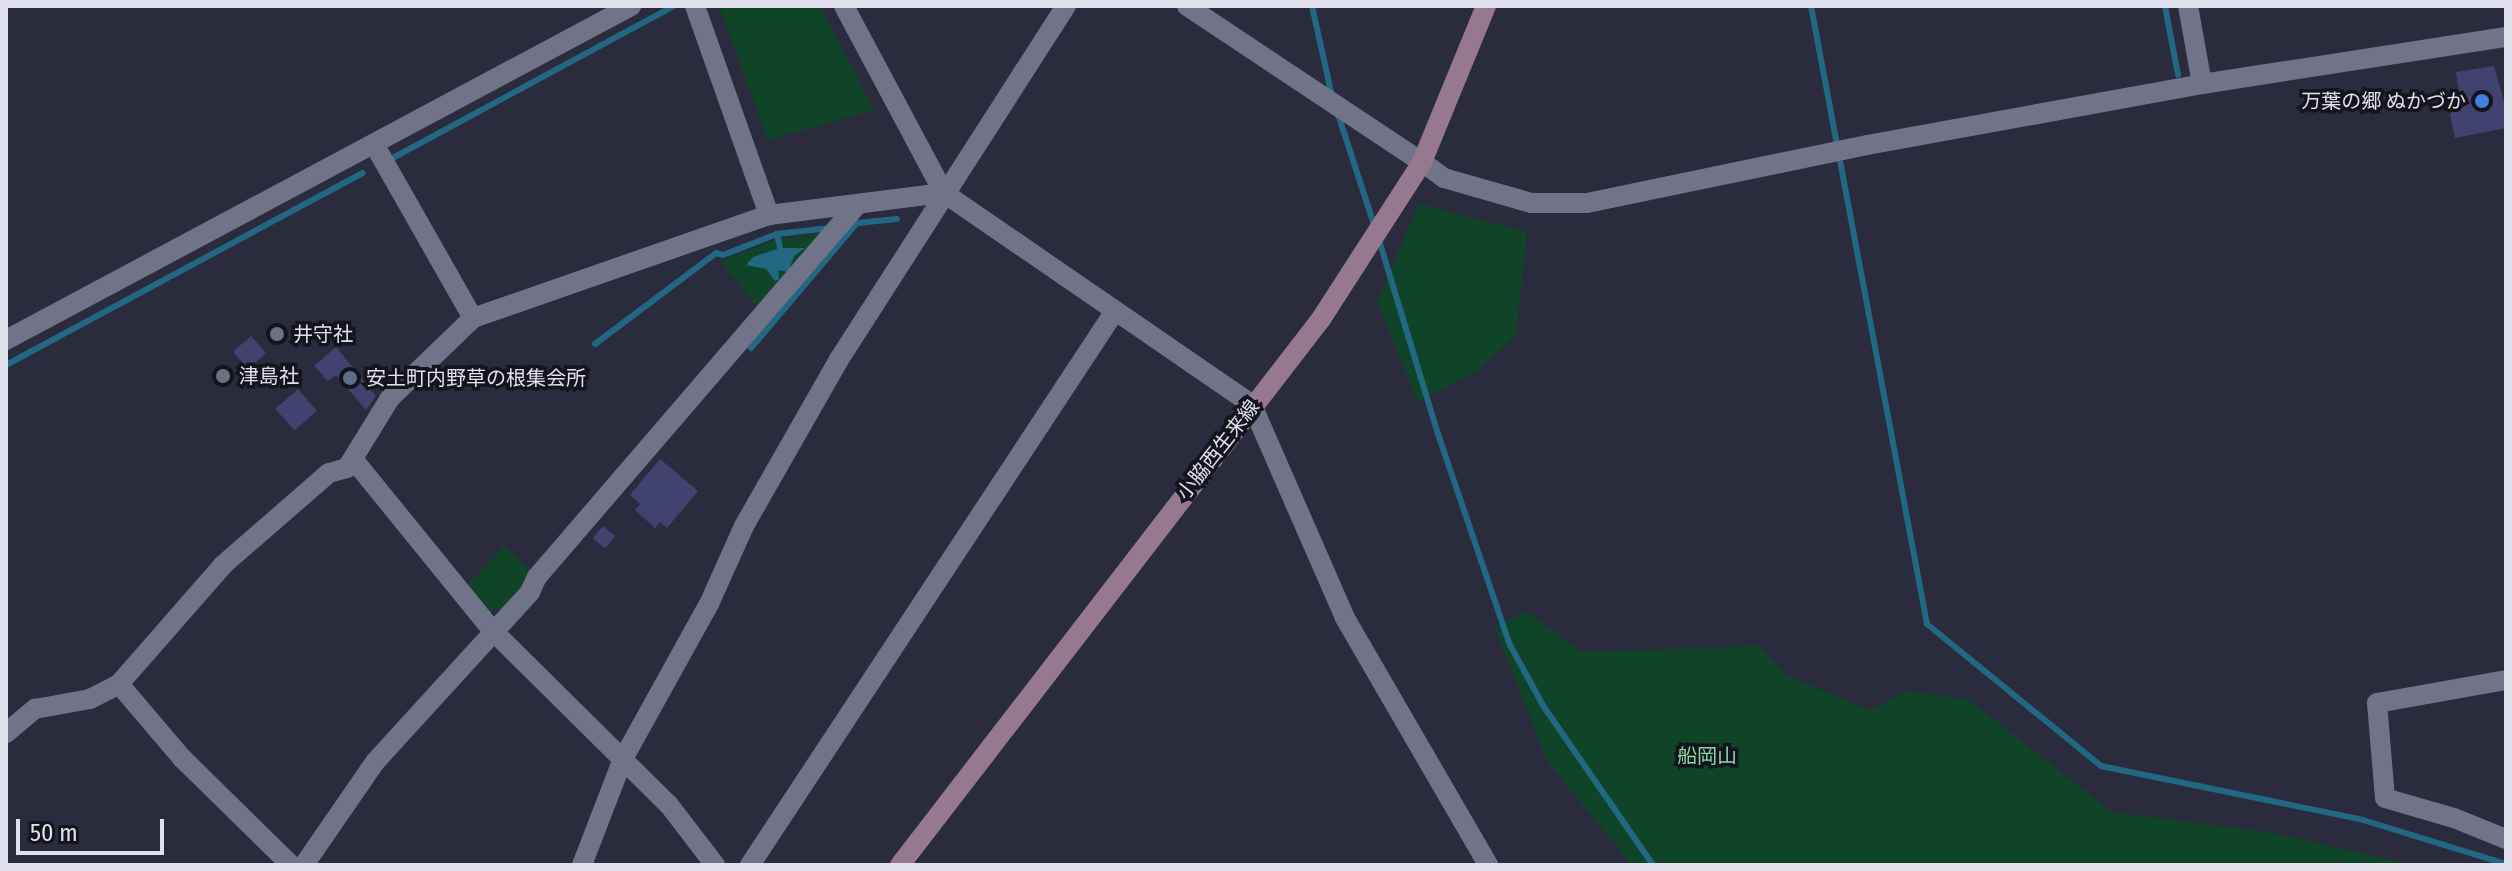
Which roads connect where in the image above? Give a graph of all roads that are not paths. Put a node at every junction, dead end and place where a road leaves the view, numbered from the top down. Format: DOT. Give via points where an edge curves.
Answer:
graph roads {
  1 [pos="631,6"];
  2 [pos="695,6"];
  3 [pos="844,6"];
  4 [pos="1066,6"];
  5 [pos="1187,6"];
  6 [pos="1486,6"];
  7 [pos="2188,6"];
  8 [pos="2506,37"];
  9 [pos="2202,84"];
  10 [pos="374,144"];
  11 [pos="1422,162"];
  12 [pos="944,193"];
  13 [pos="858,204"];
  14 [pos="769,215"];
  15 [pos="1115,311"];
  16 [pos="473,318"];
  17 [pos="6,340"];
  18 [pos="1252,405"];
  19 [pos="353,459"];
  20 [pos="492,630"];
  21 [pos="2506,680"];
  22 [pos="119,684"];
  23 [pos="6,733"];
  24 [pos="623,759"];
  25 [pos="2506,839"];
  26 [pos="291,865"];
  27 [pos="304,865"];
  28 [pos="582,865"];
  29 [pos="715,865"];
  30 [pos="750,865"];
  31 [pos="900,865"];
  32 [pos="1488,865"];
  1 -- 10 [label="street"];
  2 -- 14 [label="street"];
  3 -- 12 [label="street"];
  4 -- 12 [label="street"];
  5 -- 11 [label="street"];
  6 -- 11 [label="main road, 小脇西生来線"];
  7 -- 9 [label="street"];
  8 -- 9 [label="street"];
  9 -- 11 [label="street" via="1587,203 1531,203 1444,178"];
  10 -- 16 [label="street"];
  10 -- 17 [label="street"];
  11 -- 18 [label="main road, 小脇西生来線" via="1321,319"];
  12 -- 13 [label="street"];
  12 -- 15 [label="street"];
  12 -- 24 [label="street" via="838,361 744,526 709,604"];
  13 -- 14 [label="street"];
  13 -- 20 [label="street" via="537,577 530,592"];
  14 -- 16 [label="street"];
  15 -- 18 [label="street"];
  15 -- 30 [label="street"];
  16 -- 19 [label="street" via="390,398"];
  18 -- 31 [label="main road, 小脇西生来線"];
  18 -- 32 [label="street" via="1345,618"];
  19 -- 20 [label="street"];
  19 -- 22 [label="street" via="347,468 329,473 223,565"];
  20 -- 24 [label="street"];
  20 -- 27 [label="street" via="375,762"];
  21 -- 25 [label="street" via="2377,703 2385,798"];
  22 -- 23 [label="street" via="90,699 35,709"];
  22 -- 26 [label="street" via="182,758"];
  24 -- 28 [label="street"];
  24 -- 29 [label="street" via="669,805"];
}
